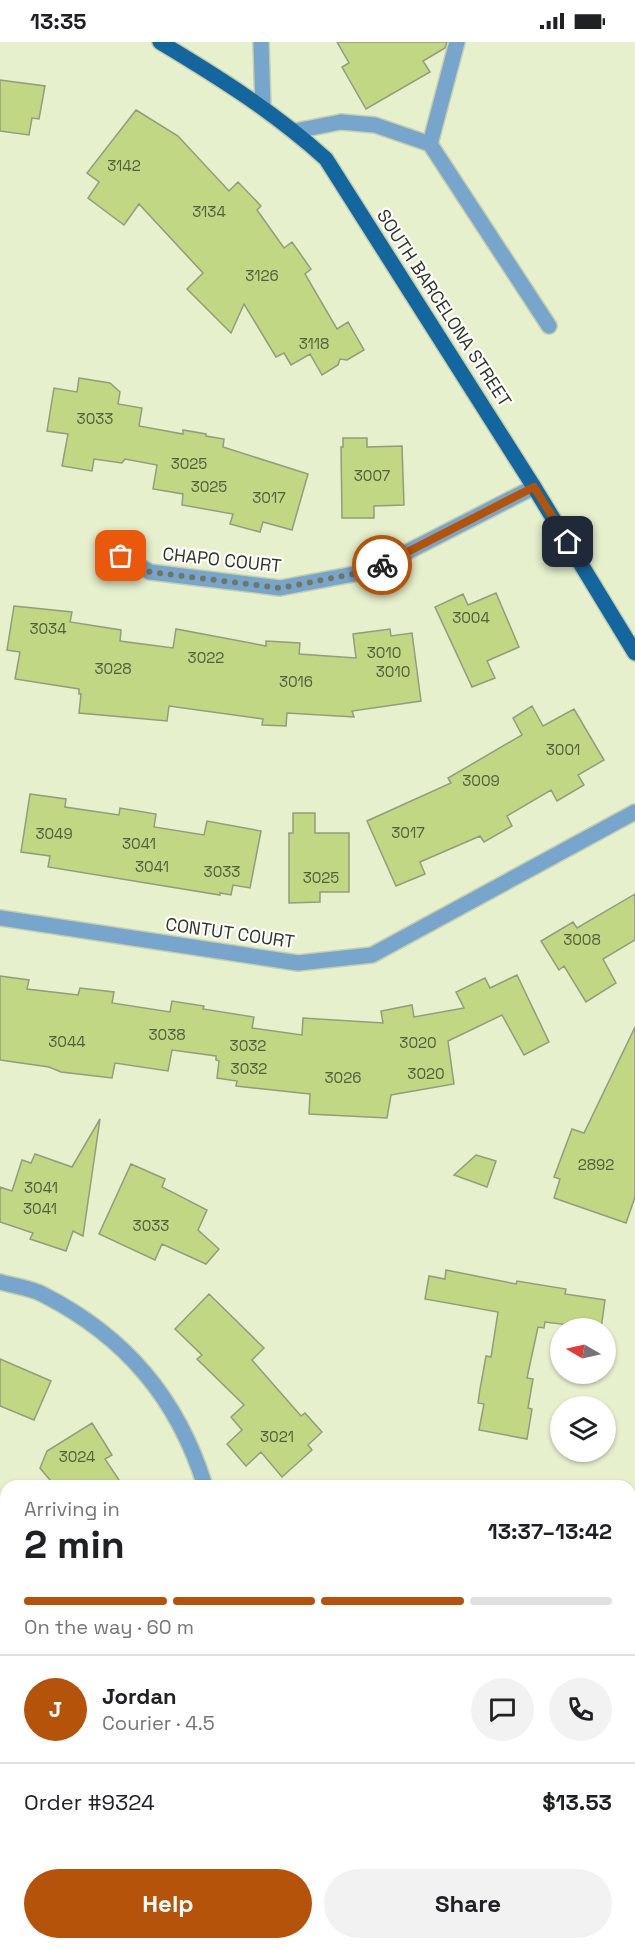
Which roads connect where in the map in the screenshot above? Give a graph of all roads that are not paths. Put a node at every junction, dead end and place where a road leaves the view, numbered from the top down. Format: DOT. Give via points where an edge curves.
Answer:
graph roads {
  1 [pos="160,42"];
  2 [pos="261,42"];
  3 [pos="457,42"];
  4 [pos="263,107"];
  5 [pos="295,131"];
  6 [pos="430,144"];
  7 [pos="549,326"];
  8 [pos="534,487"];
  9 [pos="106,547"];
  10 [pos="635,653"];
  11 [pos="635,812"];
  12 [pos="0,918"];
  13 [pos="0,1282"];
  14 [pos="203,1480"];
  1 -- 4 [label="main road, SOUTH BARCELONA STREET"];
  2 -- 4 [label="street"];
  3 -- 6 [label="street"];
  4 -- 5 [label="main road, SOUTH BARCELONA STREET"];
  5 -- 6 [label="street" via="341,122 375,125"];
  5 -- 8 [label="main road, SOUTH BARCELONA STREET" via="326,159"];
  6 -- 7 [label="street"];
  8 -- 9 [label="street, CHAPO COURT" via="370,571 280,588 150,572"];
  8 -- 10 [label="main road, SOUTH BARCELONA STREET"];
  11 -- 12 [label="street, CONTUT COURT" via="372,955 298,963"];
  13 -- 14 [label="street" via="43,1294 115,1340 153,1380 193,1448"];
}
